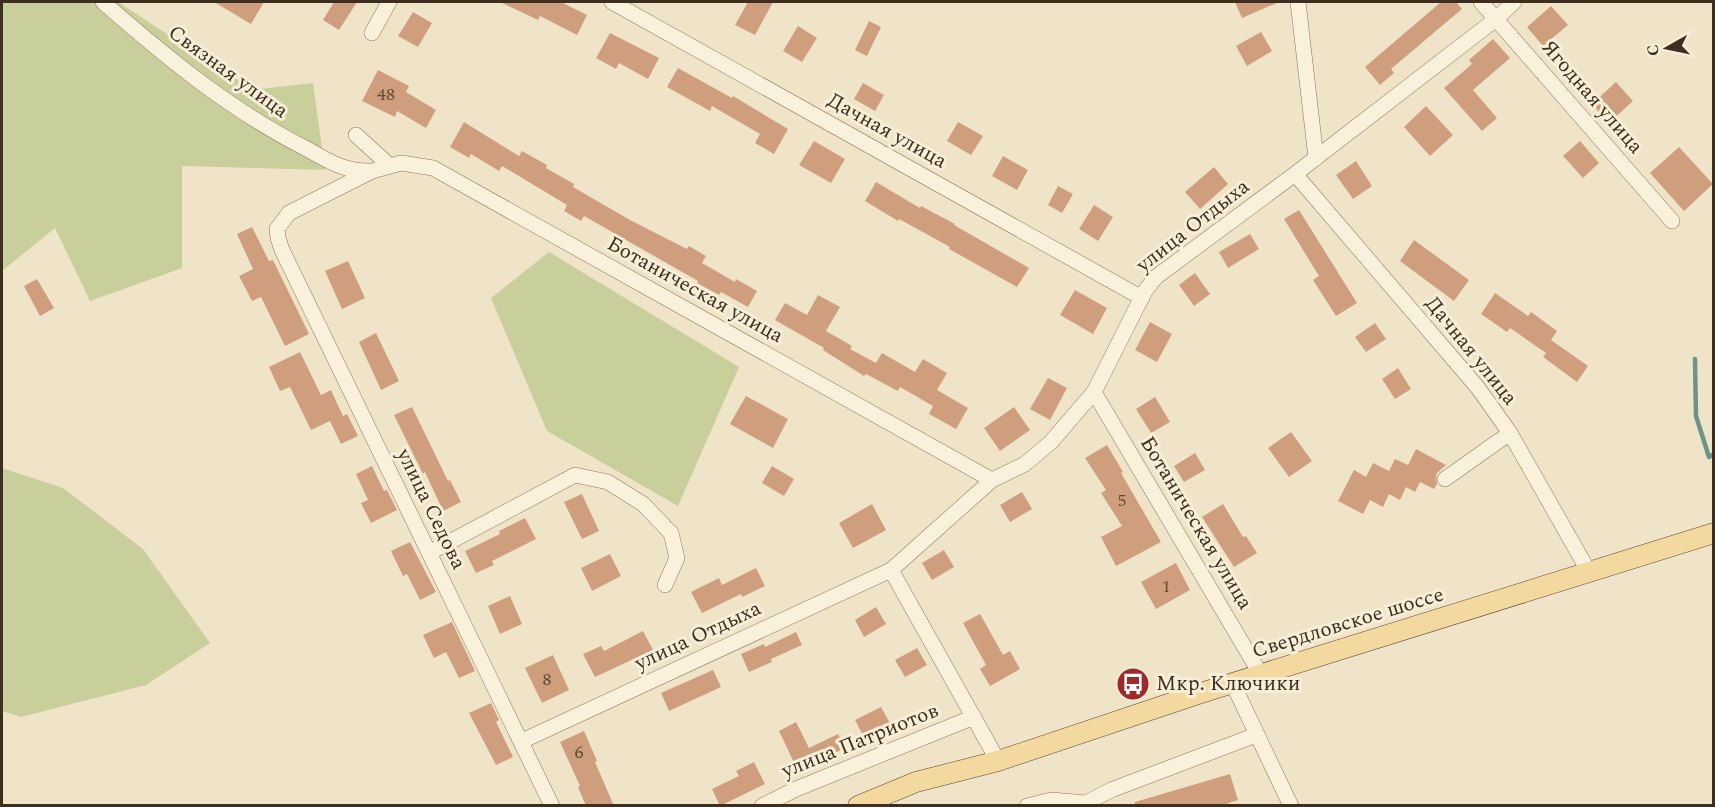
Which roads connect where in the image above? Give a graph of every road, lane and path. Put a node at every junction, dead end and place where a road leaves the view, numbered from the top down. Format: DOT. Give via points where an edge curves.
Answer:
graph roads {
  1 [pos="103,2"];
  2 [pos="388,2"];
  3 [pos="612,2"];
  4 [pos="1298,2"];
  5 [pos="1481,2"];
  6 [pos="1515,2"];
  7 [pos="1496,19"];
  8 [pos="372,33"];
  9 [pos="356,135"];
  10 [pos="1316,158"];
  11 [pos="390,166"];
  12 [pos="372,171"];
  13 [pos="1295,174"];
  14 [pos="1672,221"];
  15 [pos="1142,298"];
  16 [pos="1094,392"];
  17 [pos="1510,433"];
  18 [pos="1445,479"];
  19 [pos="992,480"];
  20 [pos="1713,533"];
  21 [pos="429,553"];
  22 [pos="891,570"];
  23 [pos="1589,572"];
  24 [pos="665,585"];
  25 [pos="1261,675"];
  26 [pos="1233,684"];
  27 [pos="974,717"];
  28 [pos="1256,735"];
  29 [pos="522,741"];
  30 [pos="998,761"];
  31 [pos="1087,804"];
  32 [pos="552,806"];
  33 [pos="762,806"];
  34 [pos="858,806"];
  35 [pos="895,806"];
  36 [pos="1026,806"];
  37 [pos="1291,806"];
  1 -- 12 [label="street, Связная улица" via="235,108 271,131 346,169"];
  2 -- 8 [label="street"];
  3 -- 15 [label="street, Дачная улица"];
  4 -- 10 [label="street"];
  5 -- 7 [label="street, Ягодная улица"];
  6 -- 7 [label="street, улица Отдыха"];
  7 -- 10 [label="street, улица Отдыха"];
  7 -- 14 [label="street, Ягодная улица"];
  9 -- 11 [label="street"];
  10 -- 13 [label="street, улица Отдыха"];
  11 -- 12 [label="street, Ботаническая улица"];
  11 -- 19 [label="street, Ботаническая улица" via="401,163 433,168"];
  12 -- 21 [label="street, улица Седова" via="289,213 277,229 282,250"];
  13 -- 15 [label="street, улица Отдыха" via="1156,277"];
  13 -- 17 [label="street, Дачная улица" via="1478,388"];
  15 -- 16 [label="street, улица Отдыха"];
  16 -- 19 [label="street, улица Отдыха" via="1038,454"];
  16 -- 25 [label="street, Ботаническая улица"];
  17 -- 18 [label="street"];
  17 -- 23 [label="street, Дачная улица"];
  19 -- 22 [label="street, улица Отдыха"];
  20 -- 23 [label="main road, Свердловское шоссе"];
  21 -- 24 [label="street" via="575,475 608,482 644,504 671,533 678,558"];
  21 -- 29 [label="street, улица Седова"];
  22 -- 27 [label="street"];
  22 -- 29 [label="street, улица Отдыха"];
  23 -- 25 [label="main road, Свердловское шоссе"];
  25 -- 26 [label="main road, Свердловское шоссе"];
  26 -- 28 [label="street"];
  26 -- 30 [label="main road, Свердловское шоссе"];
  27 -- 30 [label="street"];
  27 -- 33 [label="street, улица Патриотов"];
  28 -- 31 [label="street" via="1120,786"];
  28 -- 37 [label="street"];
  29 -- 32 [label="street, улица Седова"];
  30 -- 34 [label="main road, Свердловское шоссе" via="916,782"];
  30 -- 35 [label="main road, Свердловское шоссе"];
  31 -- 36 [label="street" via="1051,800"];
}
